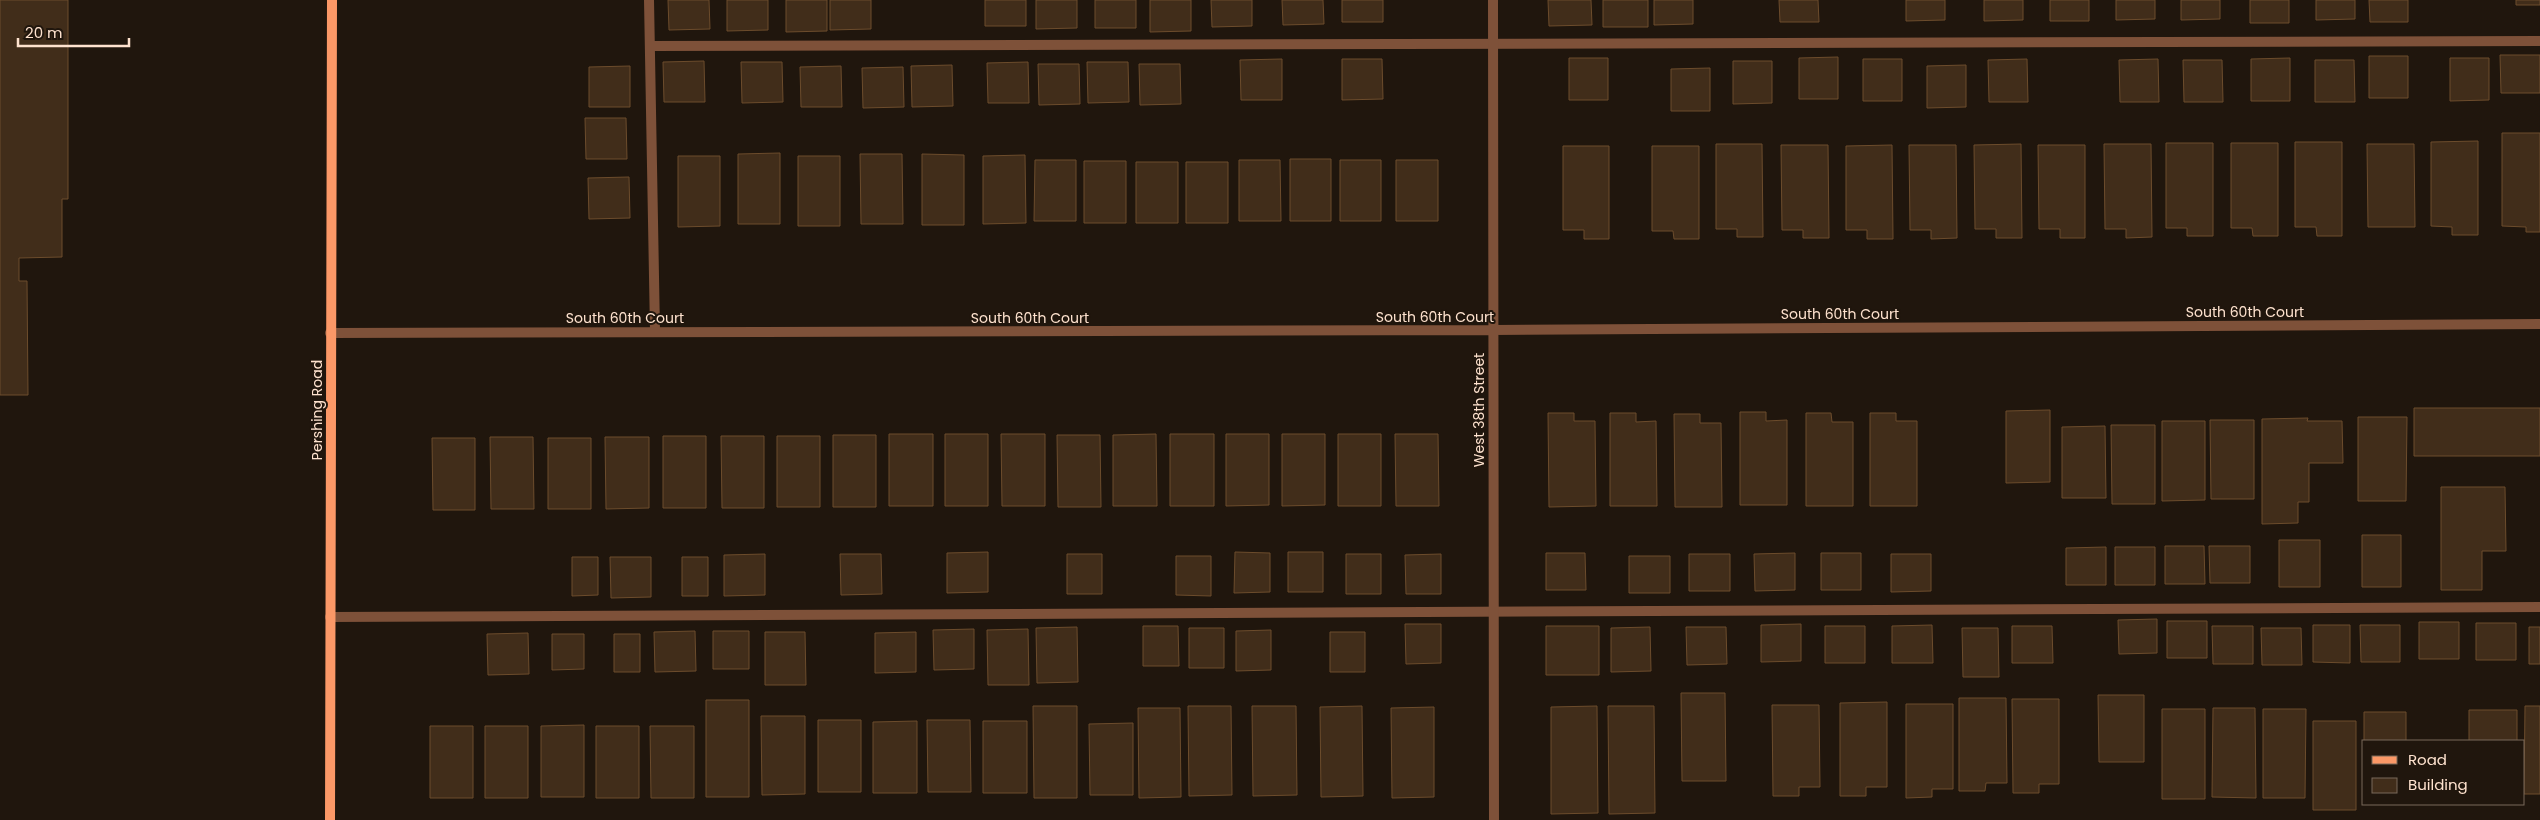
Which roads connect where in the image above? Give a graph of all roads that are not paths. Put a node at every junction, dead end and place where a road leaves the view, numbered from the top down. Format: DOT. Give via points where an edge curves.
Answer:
graph roads {
  1 [pos="332,0"];
  2 [pos="649,0"];
  3 [pos="1493,0"];
  4 [pos="2540,41"];
  5 [pos="1493,44"];
  6 [pos="650,46"];
  7 [pos="2540,324"];
  8 [pos="1493,330"];
  9 [pos="655,332"];
  10 [pos="330,333"];
  11 [pos="2540,608"];
  12 [pos="1493,612"];
  13 [pos="330,617"];
  14 [pos="330,820"];
  15 [pos="1494,820"];
  1 -- 10 [label="main road, Pershing Road"];
  2 -- 6 [label="street"];
  3 -- 5 [label="street, West 38th Street"];
  4 -- 5 [label="street"];
  5 -- 6 [label="street"];
  5 -- 8 [label="street, West 38th Street"];
  6 -- 9 [label="street"];
  7 -- 8 [label="street, South 60th Court"];
  8 -- 9 [label="street, South 60th Court"];
  8 -- 12 [label="street, West 38th Street"];
  9 -- 10 [label="street, South 60th Court"];
  10 -- 13 [label="main road, Pershing Road"];
  11 -- 12 [label="street"];
  12 -- 13 [label="street"];
  12 -- 15 [label="street, West 38th Street"];
  13 -- 14 [label="main road, Pershing Road"];
}
